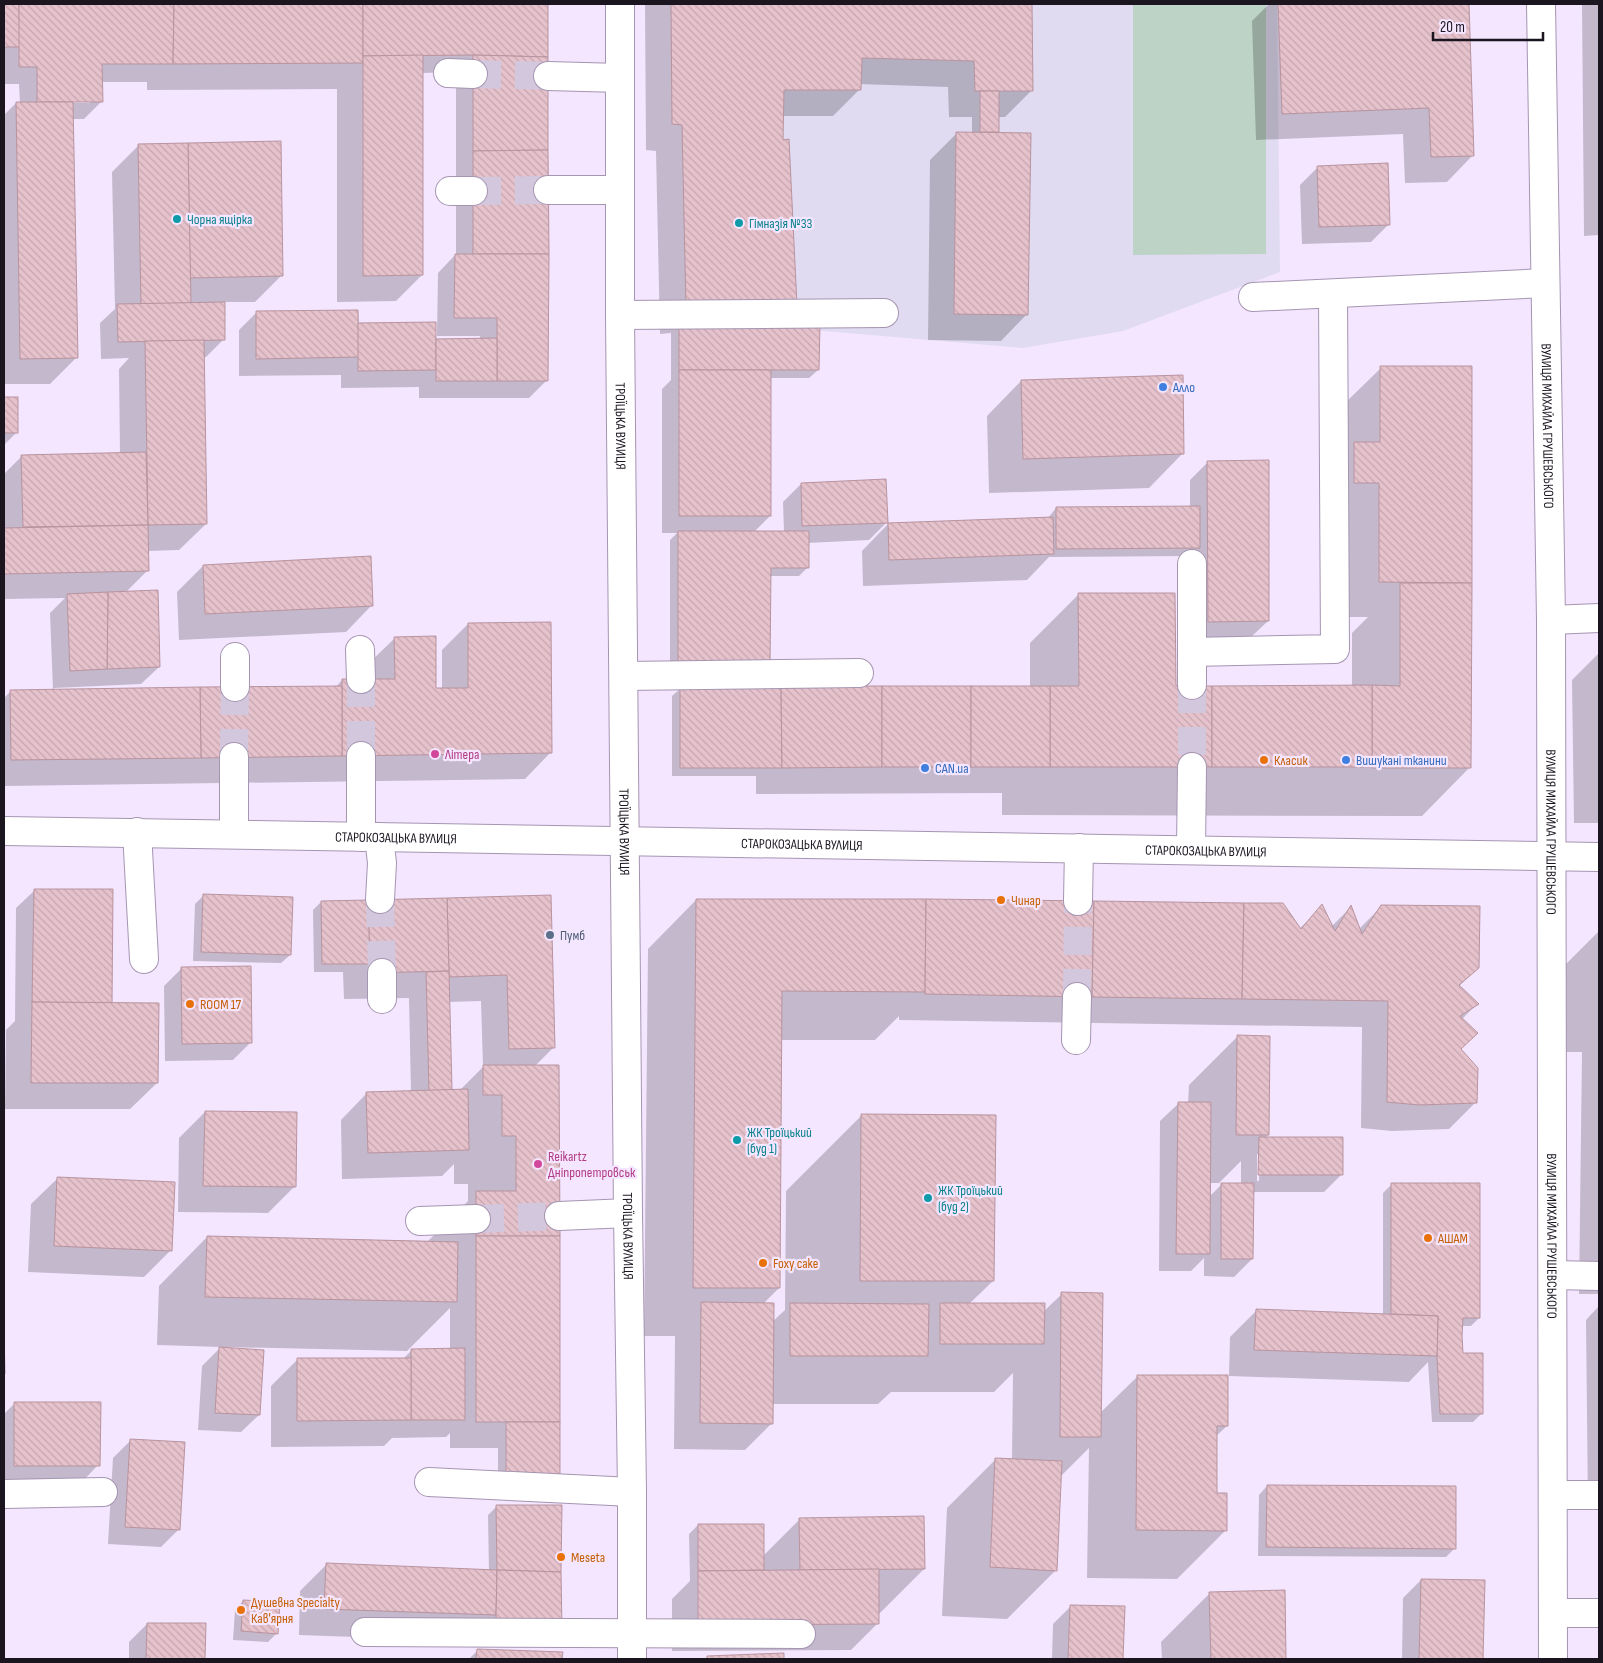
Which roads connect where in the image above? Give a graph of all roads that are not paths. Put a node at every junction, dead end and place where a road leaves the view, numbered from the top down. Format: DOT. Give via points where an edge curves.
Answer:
graph roads {
  1 [pos="620,4"];
  2 [pos="1541,4"];
  3 [pos="548,76"];
  4 [pos="620,78"];
  5 [pos="548,190"];
  6 [pos="620,190"];
  7 [pos="1545,283"];
  8 [pos="1333,294"];
  9 [pos="1253,297"];
  10 [pos="884,313"];
  11 [pos="620,315"];
  12 [pos="1192,564"];
  13 [pos="1599,618"];
  14 [pos="1551,620"];
  15 [pos="360,650"];
  16 [pos="1192,652"];
  17 [pos="234,657"];
  18 [pos="859,673"];
  19 [pos="624,676"];
  20 [pos="361,679"];
  21 [pos="1192,686"];
  22 [pos="235,687"];
  23 [pos="361,756"];
  24 [pos="234,757"];
  25 [pos="1192,767"];
  26 [pos="4,830"];
  27 [pos="137,832"];
  28 [pos="234,834"];
  29 [pos="370,837"];
  30 [pos="625,841"];
  31 [pos="1079,848"];
  32 [pos="1192,850"];
  33 [pos="1551,857"];
  34 [pos="1599,857"];
  35 [pos="380,899"];
  36 [pos="1078,901"];
  37 [pos="144,959"];
  38 [pos="382,973"];
  39 [pos="1077,997"];
  40 [pos="382,999"];
  41 [pos="1076,1040"];
  42 [pos="628,1213"];
  43 [pos="559,1216"];
  44 [pos="476,1220"];
  45 [pos="420,1222"];
  46 [pos="1554,1275"];
  47 [pos="1599,1276"];
  48 [pos="429,1482"];
  49 [pos="103,1492"];
  50 [pos="632,1492"];
  51 [pos="4,1494"];
  52 [pos="1599,1494"];
  53 [pos="1553,1495"];
  54 [pos="1553,1613"];
  55 [pos="1599,1613"];
  56 [pos="365,1632"];
  57 [pos="801,1634"];
  58 [pos="632,1646"];
  59 [pos="1554,1659"];
  1 -- 4 [label="street, ТРОЇЦЬКА ВУЛИЦЯ"];
  2 -- 7 [label="street, ВУЛИЦЯ МИХАЙЛА ГРУШЕВСЬКОГО"];
  3 -- 4 [label="street"];
  4 -- 6 [label="street, ТРОЇЦЬКА ВУЛИЦЯ"];
  5 -- 6 [label="street"];
  6 -- 11 [label="street, ТРОЇЦЬКА ВУЛИЦЯ"];
  7 -- 8 [label="street"];
  7 -- 14 [label="street, ВУЛИЦЯ МИХАЙЛА ГРУШЕВСЬКОГО"];
  8 -- 9 [label="street"];
  8 -- 16 [label="street" via="1335,648"];
  10 -- 11 [label="street"];
  11 -- 19 [label="street, ТРОЇЦЬКА ВУЛИЦЯ"];
  12 -- 16 [label="street"];
  13 -- 14 [label="street"];
  14 -- 33 [label="street, ВУЛИЦЯ МИХАЙЛА ГРУШЕВСЬКОГО"];
  15 -- 20 [label="street"];
  16 -- 21 [label="street"];
  17 -- 22 [label="street"];
  18 -- 19 [label="street"];
  19 -- 30 [label="street, ТРОЇЦЬКА ВУЛИЦЯ"];
  23 -- 29 [label="street"];
  24 -- 28 [label="street"];
  25 -- 32 [label="street"];
  26 -- 27 [label="street, СТАРОКОЗАЦЬКА ВУЛИЦЯ"];
  27 -- 28 [label="street, СТАРОКОЗАЦЬКА ВУЛИЦЯ"];
  27 -- 37 [label="street"];
  28 -- 29 [label="street, СТАРОКОЗАЦЬКА ВУЛИЦЯ"];
  29 -- 30 [label="street, СТАРОКОЗАЦЬКА ВУЛИЦЯ"];
  29 -- 35 [label="street" via="382,863"];
  30 -- 31 [label="street, СТАРОКОЗАЦЬКА ВУЛИЦЯ"];
  30 -- 42 [label="street, ТРОЇЦЬКА ВУЛИЦЯ"];
  31 -- 32 [label="street, СТАРОКОЗАЦЬКА ВУЛИЦЯ"];
  31 -- 36 [label="street"];
  32 -- 33 [label="street, СТАРОКОЗАЦЬКА ВУЛИЦЯ"];
  33 -- 34 [label="street, СТАРОКОЗАЦЬКА ВУЛИЦЯ"];
  33 -- 46 [label="street, ВУЛИЦЯ МИХАЙЛА ГРУШЕВСЬКОГО"];
  38 -- 40 [label="street"];
  39 -- 41 [label="street"];
  42 -- 43 [label="street"];
  42 -- 50 [label="street, ТРОЇЦЬКА ВУЛИЦЯ"];
  44 -- 45 [label="street"];
  46 -- 47 [label="street"];
  46 -- 53 [label="street, ВУЛИЦЯ МИХАЙЛА ГРУШЕВСЬКОГО"];
  48 -- 50 [label="street"];
  49 -- 51 [label="street"];
  50 -- 58 [label="street, ТРОЇЦЬКА ВУЛИЦЯ"];
  52 -- 53 [label="street"];
  53 -- 54 [label="street, ВУЛИЦЯ МИХАЙЛА ГРУШЕВСЬКОГО"];
  54 -- 55 [label="street"];
  54 -- 59 [label="street, ВУЛИЦЯ МИХАЙЛА ГРУШЕВСЬКОГО"];
  56 -- 58 [label="street"];
  57 -- 58 [label="street"];
}
